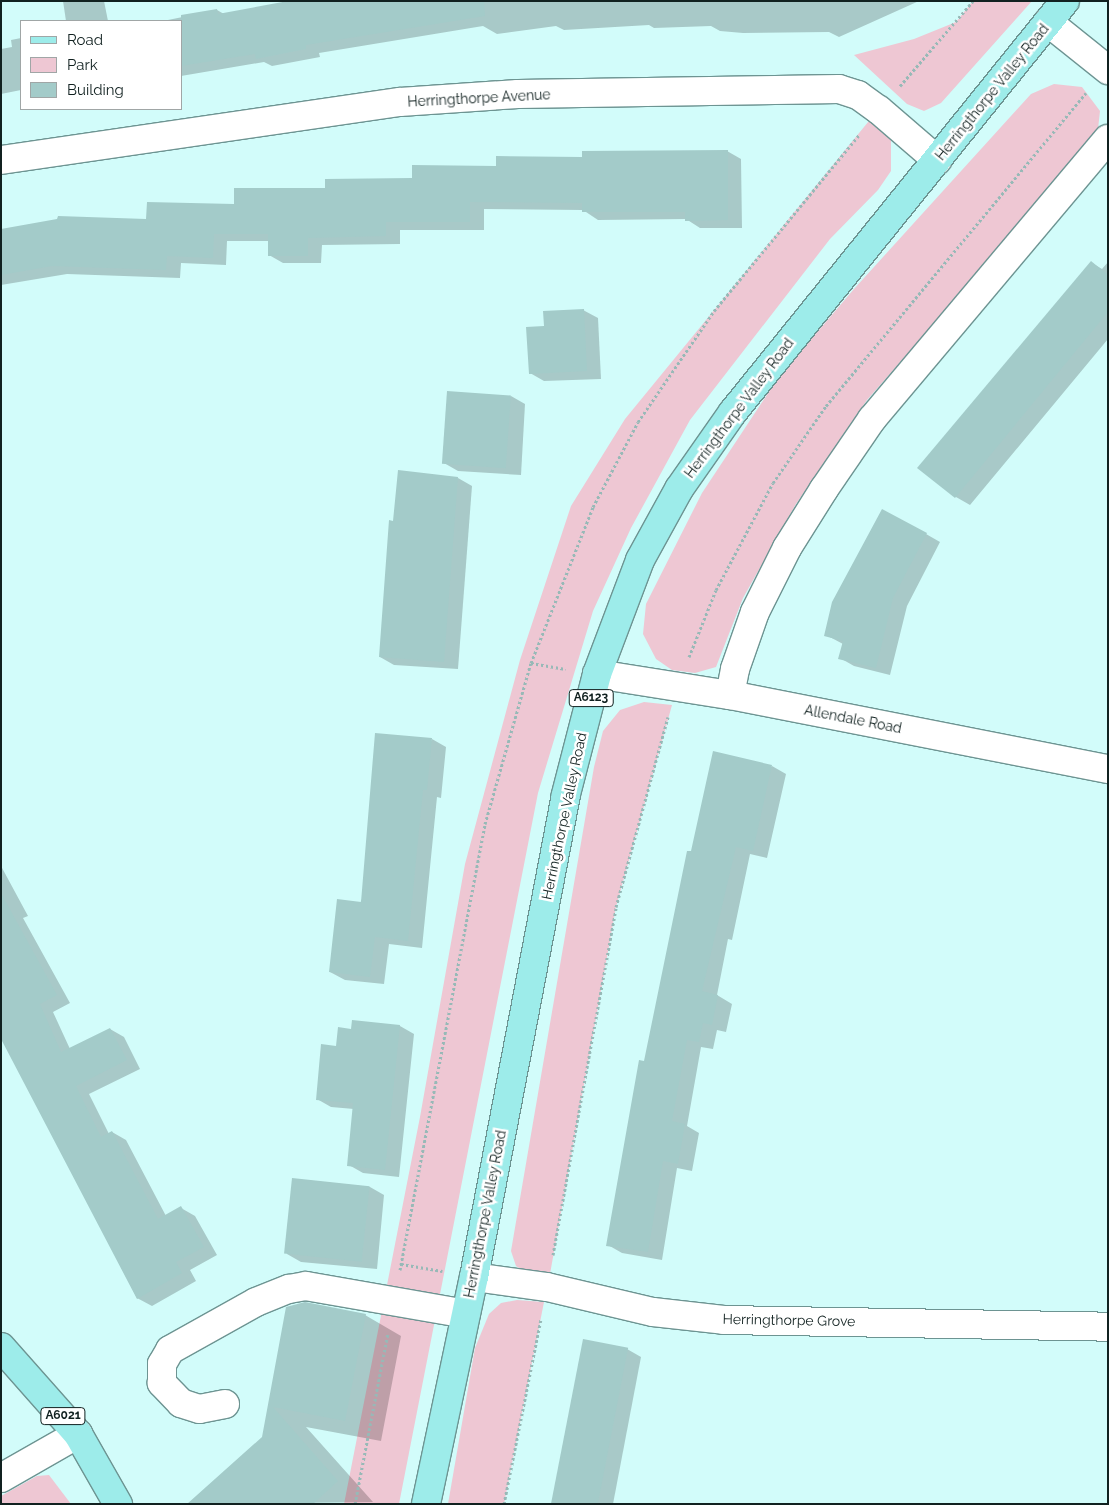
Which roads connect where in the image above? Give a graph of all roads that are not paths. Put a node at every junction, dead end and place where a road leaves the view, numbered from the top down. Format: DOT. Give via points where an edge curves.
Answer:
graph roads {
  1 [pos="1056,12"];
  2 [pos="1107,69"];
  3 [pos="1108,139"];
  4 [pos="1,160"];
  5 [pos="937,160"];
  6 [pos="597,674"];
  7 [pos="730,695"];
  8 [pos="1108,769"];
  9 [pos="474,1276"];
  10 [pos="466,1314"];
  11 [pos="1108,1327"];
  12 [pos="1,1347"];
  13 [pos="225,1404"];
  14 [pos="78,1434"];
  15 [pos="1,1478"];
  16 [pos="119,1500"];
  17 [pos="426,1504"];
  1 -- 2 [label="street"];
  1 -- 5 [label="main road, Herringthorpe Valley Road / A6123"];
  3 -- 7 [label="street" via="872,419 787,548 755,612 735,669"];
  4 -- 5 [label="street, Herringthorpe Avenue" via="400,102 518,94 839,89 858,96 879,110"];
  5 -- 6 [label="main road, Herringthorpe Valley Road / A6123" via="733,412 679,490 640,560"];
  6 -- 7 [label="street, Allendale Road"];
  6 -- 9 [label="main road, Herringthorpe Valley Road / A6123" via="565,798"];
  7 -- 8 [label="street, Allendale Road"];
  9 -- 10 [label="main road, Herringthorpe Valley Road / A6123"];
  9 -- 11 [label="street, Herringthorpe Grove" via="547,1287 653,1312 724,1320"];
  10 -- 13 [label="street" via="306,1286 289,1289 256,1302 170,1350 162,1364 162,1383 181,1403 199,1409"];
  10 -- 17 [label="main road, Herringthorpe Valley Road / A6123"];
  12 -- 14 [label="main road, A6021"];
  14 -- 15 [label="street"];
  14 -- 16 [label="main road, A6021"];
}
